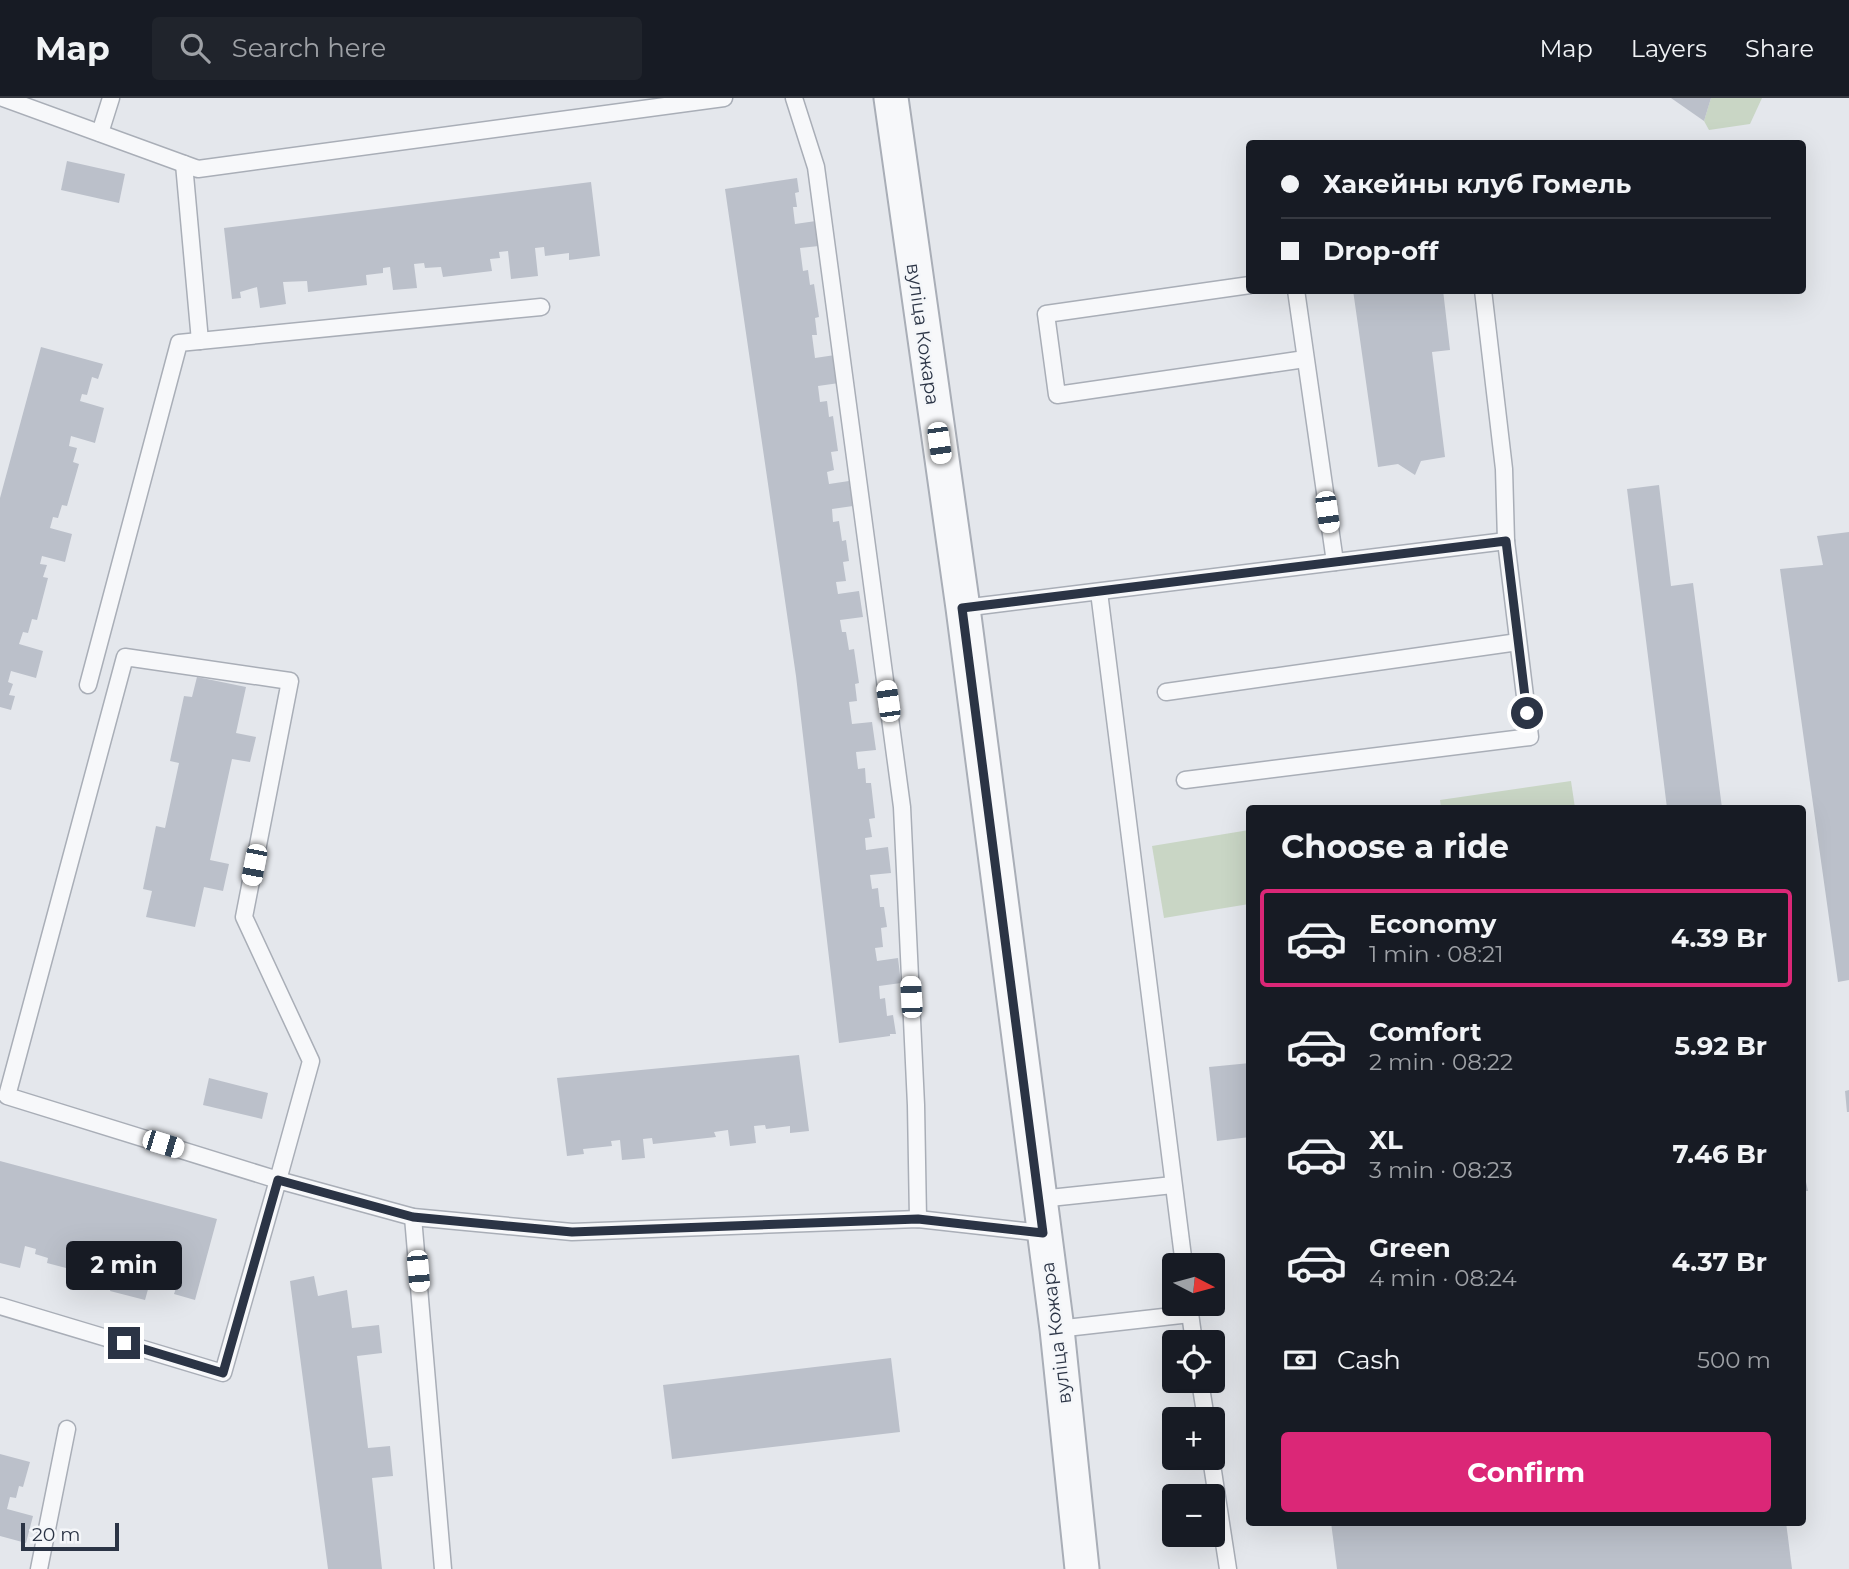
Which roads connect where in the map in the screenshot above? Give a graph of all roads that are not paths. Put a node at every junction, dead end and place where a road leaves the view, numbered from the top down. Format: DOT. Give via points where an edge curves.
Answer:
graph roads {
  1 [pos="4,98"];
  2 [pos="111,98"];
  3 [pos="724,98"];
  4 [pos="794,98"];
  5 [pos="891,98"];
  6 [pos="100,133"];
  7 [pos="184,164"];
  8 [pos="1246,286"];
  9 [pos="1297,294"];
  10 [pos="1483,294"];
  11 [pos="541,307"];
  12 [pos="200,341"];
  13 [pos="1305,359"];
  14 [pos="1506,541"];
  15 [pos="1335,562"];
  16 [pos="1099,592"];
  17 [pos="962,608"];
  18 [pos="1518,642"];
  19 [pos="88,685"];
  20 [pos="1166,692"];
  21 [pos="1185,780"];
  22 [pos="278,1180"];
  23 [pos="1173,1185"];
  24 [pos="1040,1199"];
  25 [pos="413,1217"];
  26 [pos="918,1219"];
  27 [pos="1043,1233"];
  28 [pos="1182,1253"];
  29 [pos="0,1306"];
  30 [pos="1162,1313"];
  31 [pos="1056,1329"];
  32 [pos="67,1429"];
  33 [pos="1213,1470"];
  34 [pos="38,1569"];
  35 [pos="443,1569"];
  36 [pos="1082,1569"];
  37 [pos="1228,1569"];
  1 -- 6 [label="lane"];
  2 -- 6 [label="lane"];
  3 -- 7 [label="lane" via="198,169"];
  4 -- 26 [label="lane" via="816,167 902,807"];
  5 -- 17 [label="street, вуліца Кожара"];
  6 -- 7 [label="lane"];
  7 -- 12 [label="lane"];
  8 -- 13 [label="lane" via="1046,314 1057,395"];
  9 -- 13 [label="lane"];
  10 -- 14 [label="lane" via="1504,469"];
  11 -- 12 [label="lane"];
  12 -- 19 [label="lane" via="180,343"];
  13 -- 15 [label="lane"];
  14 -- 15 [label="lane"];
  14 -- 18 [label="lane"];
  15 -- 16 [label="lane"];
  16 -- 17 [label="lane"];
  16 -- 23 [label="lane"];
  17 -- 24 [label="street, вуліца Кожара"];
  18 -- 20 [label="lane"];
  18 -- 21 [label="lane" via="1530,737"];
  22 -- 22 [label="lane" via="7,1096 125,657 290,681 244,917 311,1061"];
  22 -- 25 [label="lane"];
  22 -- 29 [label="lane" via="223,1373"];
  23 -- 24 [label="lane"];
  23 -- 28 [label="lane"];
  24 -- 27 [label="street, вуліца Кожара"];
  25 -- 26 [label="lane" via="572,1232"];
  25 -- 35 [label="lane"];
  26 -- 27 [label="lane"];
  27 -- 31 [label="street, вуліца Кожара"];
  30 -- 31 [label="lane"];
  31 -- 36 [label="street, вуліца Кожара"];
  32 -- 34 [label="lane"];
  33 -- 37 [label="lane"];
}
